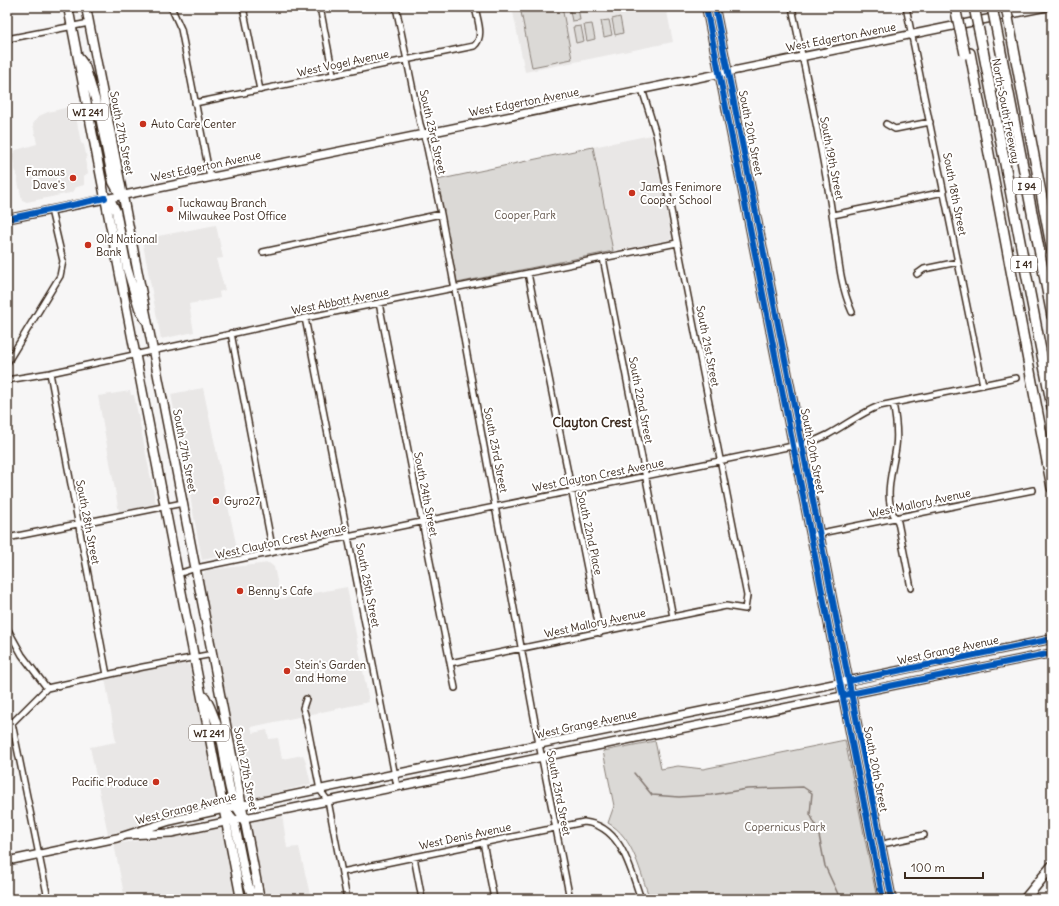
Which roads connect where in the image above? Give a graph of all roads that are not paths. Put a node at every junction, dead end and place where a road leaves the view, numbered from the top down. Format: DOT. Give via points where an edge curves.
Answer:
graph roads {
  1 [pos="68,7"];
  2 [pos="86,7"];
  3 [pos="171,7"];
  4 [pos="244,7"];
  5 [pos="320,7"];
  6 [pos="396,7"];
  7 [pos="475,7"];
  8 [pos="706,7"];
  9 [pos="715,7"];
  10 [pos="792,7"];
  11 [pos="906,7"];
  12 [pos="955,7"];
  13 [pos="961,7"];
  14 [pos="974,7"];
  15 [pos="992,7"];
  16 [pos="1006,7"];
  17 [pos="1046,7"];
  18 [pos="89,22"];
  19 [pos="71,26"];
  20 [pos="912,34"];
  21 [pos="7,40"];
  22 [pos="76,52"];
  23 [pos="968,53"];
  24 [pos="802,56"];
  25 [pos="406,60"];
  26 [pos="728,71"];
  27 [pos="720,73"];
  28 [pos="333,74"];
  29 [pos="642,89"];
  30 [pos="260,90"];
  31 [pos="195,103"];
  32 [pos="930,122"];
  33 [pos="886,124"];
  34 [pos="422,134"];
  35 [pos="210,176"];
  36 [pos="944,192"];
  37 [pos="124,194"];
  38 [pos="1043,197"];
  39 [pos="105,198"];
  40 [pos="51,210"];
  41 [pos="441,214"];
  42 [pos="833,215"];
  43 [pos="7,219"];
  44 [pos="1052,232"];
  45 [pos="677,243"];
  46 [pos="1052,250"];
  47 [pos="263,252"];
  48 [pos="603,258"];
  49 [pos="958,262"];
  50 [pos="528,273"];
  51 [pos="917,274"];
  52 [pos="454,288"];
  53 [pos="379,303"];
  54 [pos="852,312"];
  55 [pos="1052,316"];
  56 [pos="305,318"];
  57 [pos="149,326"];
  58 [pos="232,333"];
  59 [pos="153,350"];
  60 [pos="136,354"];
  61 [pos="7,363"];
  62 [pos="50,373"];
  63 [pos="1016,378"];
  64 [pos="7,380"];
  65 [pos="983,385"];
  66 [pos="893,403"];
  67 [pos="1052,407"];
  68 [pos="802,444"];
  69 [pos="793,446"];
  70 [pos="720,460"];
  71 [pos="645,476"];
  72 [pos="1052,488"];
  73 [pos="571,490"];
  74 [pos="1033,490"];
  75 [pos="183,503"];
  76 [pos="165,506"];
  77 [pos="496,506"];
  78 [pos="896,518"];
  79 [pos="422,522"];
  80 [pos="78,524"];
  81 [pos="820,533"];
  82 [pos="811,535"];
  83 [pos="348,537"];
  84 [pos="7,538"];
  85 [pos="273,552"];
  86 [pos="196,568"];
  87 [pos="178,574"];
  88 [pos="912,588"];
  89 [pos="744,609"];
  90 [pos="673,617"];
  91 [pos="7,628"];
  92 [pos="600,632"];
  93 [pos="1052,639"];
  94 [pos="1019,646"];
  95 [pos="522,649"];
  96 [pos="1052,653"];
  97 [pos="213,654"];
  98 [pos="195,658"];
  99 [pos="1021,659"];
  100 [pos="450,663"];
  101 [pos="884,674"];
  102 [pos="107,675"];
  103 [pos="849,681"];
  104 [pos="840,683"];
  105 [pos="887,686"];
  106 [pos="47,688"];
  107 [pos="455,688"];
  108 [pos="808,689"];
  109 [pos="201,691"];
  110 [pos="851,693"];
  111 [pos="843,695"];
  112 [pos="306,699"];
  113 [pos="810,702"];
  114 [pos="691,713"];
  115 [pos="10,723"];
  116 [pos="694,725"];
  117 [pos="571,738"];
  118 [pos="539,744"];
  119 [pos="573,750"];
  120 [pos="505,752"];
  121 [pos="542,756"];
  122 [pos="506,763"];
  123 [pos="395,774"];
  124 [pos="397,786"];
  125 [pos="320,790"];
  126 [pos="276,798"];
  127 [pos="328,801"];
  128 [pos="239,806"];
  129 [pos="224,809"];
  130 [pos="278,811"];
  131 [pos="244,818"];
  132 [pos="230,820"];
  133 [pos="170,821"];
  134 [pos="555,828"];
  135 [pos="171,833"];
  136 [pos="126,835"];
  137 [pos="924,835"];
  138 [pos="483,842"];
  139 [pos="886,843"];
  140 [pos="39,854"];
  141 [pos="414,857"];
  142 [pos="7,861"];
  143 [pos="1052,866"];
  144 [pos="342,872"];
  145 [pos="48,899"];
  146 [pos="242,899"];
  147 [pos="253,899"];
  148 [pos="260,899"];
  149 [pos="347,899"];
  150 [pos="422,899"];
  151 [pos="494,899"];
  152 [pos="570,899"];
  153 [pos="641,899"];
  154 [pos="883,899"];
  155 [pos="892,899"];
  156 [pos="1025,899"];
  1 -- 19 [label="main road, WI 241"];
  2 -- 18 [label="main road, South 27th Street / WI 241"];
  3 -- 31 [label="street" via="181,29"];
  4 -- 30 [label="street"];
  5 -- 28 [label="street"];
  6 -- 25 [label="street, South 23rd Street"];
  7 -- 25 [label="street, West Vogel Avenue" via="480,37 474,46"];
  8 -- 27 [label="street, South 20th Street"];
  9 -- 26 [label="street, South 20th Street"];
  10 -- 24 [label="street, South 19th Street"];
  11 -- 20 [label="street, South 18th Street"];
  12 -- 23 [label="highway, bridge"];
  13 -- 23 [label="highway"];
  14 -- 67 [label="highway, North-South Freeway / I 41, bridge"];
  15 -- 55 [label="highway, North-South Freeway / I 94, bridge"];
  16 -- 38 [label="highway, I 41, bridge"];
  17 -- 20 [label="street, West Edgerton Avenue"];
  18 -- 19 [label="street"];
  18 -- 37 [label="main road, South 27th Street / WI 241"];
  19 -- 21 [label="street"];
  19 -- 22 [label="main road, WI 241"];
  20 -- 24 [label="street, West Edgerton Avenue"];
  20 -- 32 [label="street, South 18th Street"];
  22 -- 37 [label="main road" via="85,66 99,112 113,182 118,191"];
  22 -- 39 [label="main road, WI 241"];
  23 -- 72 [label="highway"];
  24 -- 26 [label="street, West Edgerton Avenue"];
  24 -- 42 [label="street, South 19th Street"];
  25 -- 28 [label="street, West Vogel Avenue"];
  25 -- 34 [label="street, South 23rd Street"];
  26 -- 27 [label="street, West Edgerton Avenue"];
  26 -- 68 [label="street, South 20th Street"];
  27 -- 29 [label="street, West Edgerton Avenue"];
  27 -- 69 [label="street, South 20th Street"];
  28 -- 30 [label="street, West Vogel Avenue"];
  29 -- 34 [label="street, West Edgerton Avenue"];
  29 -- 45 [label="street, South 21st Street" via="656,134"];
  30 -- 31 [label="street, West Vogel Avenue"];
  31 -- 35 [label="street"];
  32 -- 33 [label="street" via="895,129"];
  32 -- 36 [label="street, South 18th Street"];
  34 -- 35 [label="street, West Edgerton Avenue"];
  34 -- 41 [label="street, South 23rd Street"];
  35 -- 37 [label="street, West Edgerton Avenue"];
  36 -- 42 [label="street"];
  36 -- 49 [label="street, South 18th Street"];
  37 -- 39 [label="street, West Edgerton Avenue"];
  37 -- 57 [label="main road, South 27th Street / WI 241"];
  38 -- 44 [label="highway"];
  38 -- 46 [label="highway, I 41"];
  39 -- 40 [label="street, West Edgerton Avenue"];
  39 -- 57 [label="main road" via="111,201 116,211 127,268 139,308"];
  39 -- 60 [label="main road, WI 241"];
  40 -- 43 [label="street, West Edgerton Avenue"];
  40 -- 61 [label="street" via="63,268"];
  41 -- 47 [label="street"];
  41 -- 52 [label="street, South 23rd Street"];
  42 -- 54 [label="street, South 19th Street" via="838,269 845,298"];
  45 -- 48 [label="street, West Abbott Avenue"];
  45 -- 70 [label="street, South 21st Street"];
  48 -- 50 [label="street, West Abbott Avenue"];
  48 -- 71 [label="street, South 22nd Street"];
  49 -- 51 [label="street" via="924,269"];
  49 -- 65 [label="street, South 18th Street"];
  50 -- 52 [label="street, West Abbott Avenue"];
  50 -- 73 [label="street, South 22nd Place"];
  52 -- 53 [label="street, West Abbott Avenue"];
  52 -- 77 [label="street, South 23rd Street"];
  53 -- 56 [label="street, West Abbott Avenue"];
  53 -- 79 [label="street, South 24th Street"];
  56 -- 58 [label="street, West Abbott Avenue"];
  56 -- 83 [label="street, South 25th Street"];
  57 -- 59 [label="main road, South 27th Street / WI 241"];
  58 -- 59 [label="street, West Abbott Avenue"];
  58 -- 85 [label="street"];
  59 -- 60 [label="street, West Abbott Avenue"];
  59 -- 75 [label="main road, South 27th Street / WI 241"];
  60 -- 62 [label="street, West Abbott Avenue"];
  60 -- 76 [label="main road, WI 241"];
  62 -- 64 [label="street, West Abbott Avenue"];
  62 -- 80 [label="street, South 28th Street"];
  63 -- 65 [label="street, West Clayton Crest Avenue"];
  65 -- 66 [label="street, West Clayton Crest Avenue"];
  66 -- 68 [label="street, West Clayton Crest Avenue" via="870,410 829,435"];
  66 -- 78 [label="street" via="897,434 890,490 892,514"];
  68 -- 69 [label="street, West Clayton Crest Avenue"];
  68 -- 81 [label="street, South 20th Street"];
  69 -- 70 [label="street, West Clayton Crest Avenue"];
  69 -- 82 [label="street, South 20th Street"];
  70 -- 71 [label="street, West Clayton Crest Avenue"];
  70 -- 89 [label="street, South 21st Street" via="747,596"];
  71 -- 73 [label="street, West Clayton Crest Avenue"];
  71 -- 90 [label="street, South 22nd Street"];
  73 -- 77 [label="street, West Clayton Crest Avenue"];
  73 -- 92 [label="street, South 22nd Place"];
  74 -- 78 [label="street, West Mallory Avenue"];
  75 -- 76 [label="street"];
  75 -- 86 [label="main road, South 27th Street / WI 241"];
  76 -- 80 [label="street"];
  76 -- 87 [label="main road, WI 241"];
  77 -- 79 [label="street, West Clayton Crest Avenue"];
  77 -- 95 [label="street, South 23rd Street"];
  78 -- 81 [label="street, West Mallory Avenue"];
  78 -- 88 [label="street"];
  79 -- 83 [label="street, West Clayton Crest Avenue"];
  79 -- 100 [label="street, South 24th Street"];
  80 -- 84 [label="street"];
  80 -- 102 [label="street, South 28th Street"];
  81 -- 82 [label="street, West Mallory Avenue"];
  81 -- 103 [label="street, South 20th Street"];
  82 -- 104 [label="street, South 20th Street"];
  83 -- 85 [label="street, West Clayton Crest Avenue"];
  83 -- 123 [label="street, South 25th Street"];
  85 -- 86 [label="street, West Clayton Crest Avenue"];
  86 -- 87 [label="street, West Clayton Crest Avenue"];
  86 -- 97 [label="main road, South 27th Street / WI 241"];
  87 -- 98 [label="main road, WI 241"];
  89 -- 90 [label="street, West Mallory Avenue" via="726,606"];
  90 -- 92 [label="street, West Mallory Avenue"];
  91 -- 106 [label="street" via="22,656"];
  92 -- 95 [label="street, West Mallory Avenue"];
  93 -- 94 [label="street, West Grange Avenue"];
  94 -- 99 [label="street"];
  94 -- 101 [label="street, West Grange Avenue"];
  95 -- 100 [label="street, West Mallory Avenue"];
  95 -- 118 [label="street, South 23rd Street"];
  96 -- 99 [label="street, West Grange Avenue"];
  97 -- 98 [label="street"];
  97 -- 128 [label="main road, South 27th Street / WI 241"];
  98 -- 102 [label="street"];
  98 -- 109 [label="main road, WI 241"];
  99 -- 105 [label="street, West Grange Avenue"];
  100 -- 107 [label="street, South 24th Street"];
  101 -- 103 [label="street, West Grange Avenue"];
  101 -- 105 [label="street"];
  102 -- 106 [label="street"];
  103 -- 104 [label="street, West Grange Avenue"];
  103 -- 110 [label="street, South 20th Street"];
  104 -- 108 [label="street, West Grange Avenue"];
  104 -- 111 [label="street, South 20th Street"];
  105 -- 110 [label="street, West Grange Avenue"];
  106 -- 115 [label="street"];
  108 -- 113 [label="street"];
  108 -- 114 [label="street, West Grange Avenue"];
  109 -- 128 [label="main road" via="211,708"];
  109 -- 129 [label="main road, WI 241"];
  110 -- 111 [label="street, West Grange Avenue"];
  110 -- 155 [label="street, South 20th Street"];
  111 -- 113 [label="street, West Grange Avenue"];
  111 -- 154 [label="street, South 20th Street"];
  112 -- 125 [label="street" via="303,708"];
  113 -- 116 [label="street, West Grange Avenue"];
  114 -- 116 [label="street"];
  114 -- 117 [label="street, West Grange Avenue"];
  115 -- 140 [label="street"];
  116 -- 119 [label="street, West Grange Avenue"];
  117 -- 118 [label="street, West Grange Avenue"];
  117 -- 119 [label="street"];
  118 -- 120 [label="street, West Grange Avenue"];
  118 -- 121 [label="street, South 23rd Street"];
  119 -- 121 [label="street, West Grange Avenue"];
  120 -- 122 [label="street"];
  120 -- 123 [label="street, West Grange Avenue"];
  121 -- 122 [label="street, West Grange Avenue"];
  121 -- 134 [label="street, South 23rd Street"];
  122 -- 124 [label="street, West Grange Avenue"];
  123 -- 124 [label="street, South 25th Street"];
  123 -- 125 [label="street, West Grange Avenue"];
  124 -- 127 [label="street, West Grange Avenue"];
  125 -- 126 [label="street, West Grange Avenue"];
  125 -- 127 [label="street"];
  126 -- 128 [label="street, West Grange Avenue"];
  126 -- 130 [label="street"];
  127 -- 130 [label="street, West Grange Avenue"];
  127 -- 144 [label="street"];
  128 -- 129 [label="street, West Grange Avenue"];
  128 -- 131 [label="main road, South 27th Street / WI 241"];
  129 -- 132 [label="main road"];
  129 -- 133 [label="street, West Grange Avenue"];
  130 -- 131 [label="street, West Grange Avenue"];
  131 -- 132 [label="street, West Grange Avenue"];
  131 -- 148 [label="main road, South 27th Street / WI 241"];
  132 -- 135 [label="street, West Grange Avenue"];
  132 -- 146 [label="main road"];
  132 -- 147 [label="main road"];
  133 -- 135 [label="street"];
  133 -- 136 [label="street, West Grange Avenue"];
  134 -- 138 [label="street, West Denis Avenue"];
  134 -- 152 [label="street, South 23rd Street"];
  134 -- 153 [label="street, West Denis Avenue" via="584,822 593,823 616,839"];
  135 -- 136 [label="street, West Grange Avenue"];
  136 -- 140 [label="street, West Grange Avenue"];
  137 -- 139 [label="street"];
  138 -- 141 [label="street, West Denis Avenue"];
  138 -- 151 [label="street"];
  140 -- 142 [label="street, West Grange Avenue"];
  140 -- 145 [label="street"];
  141 -- 144 [label="street, West Denis Avenue"];
  141 -- 150 [label="street"];
  143 -- 156 [label="highway"];
  144 -- 149 [label="street"];
}
